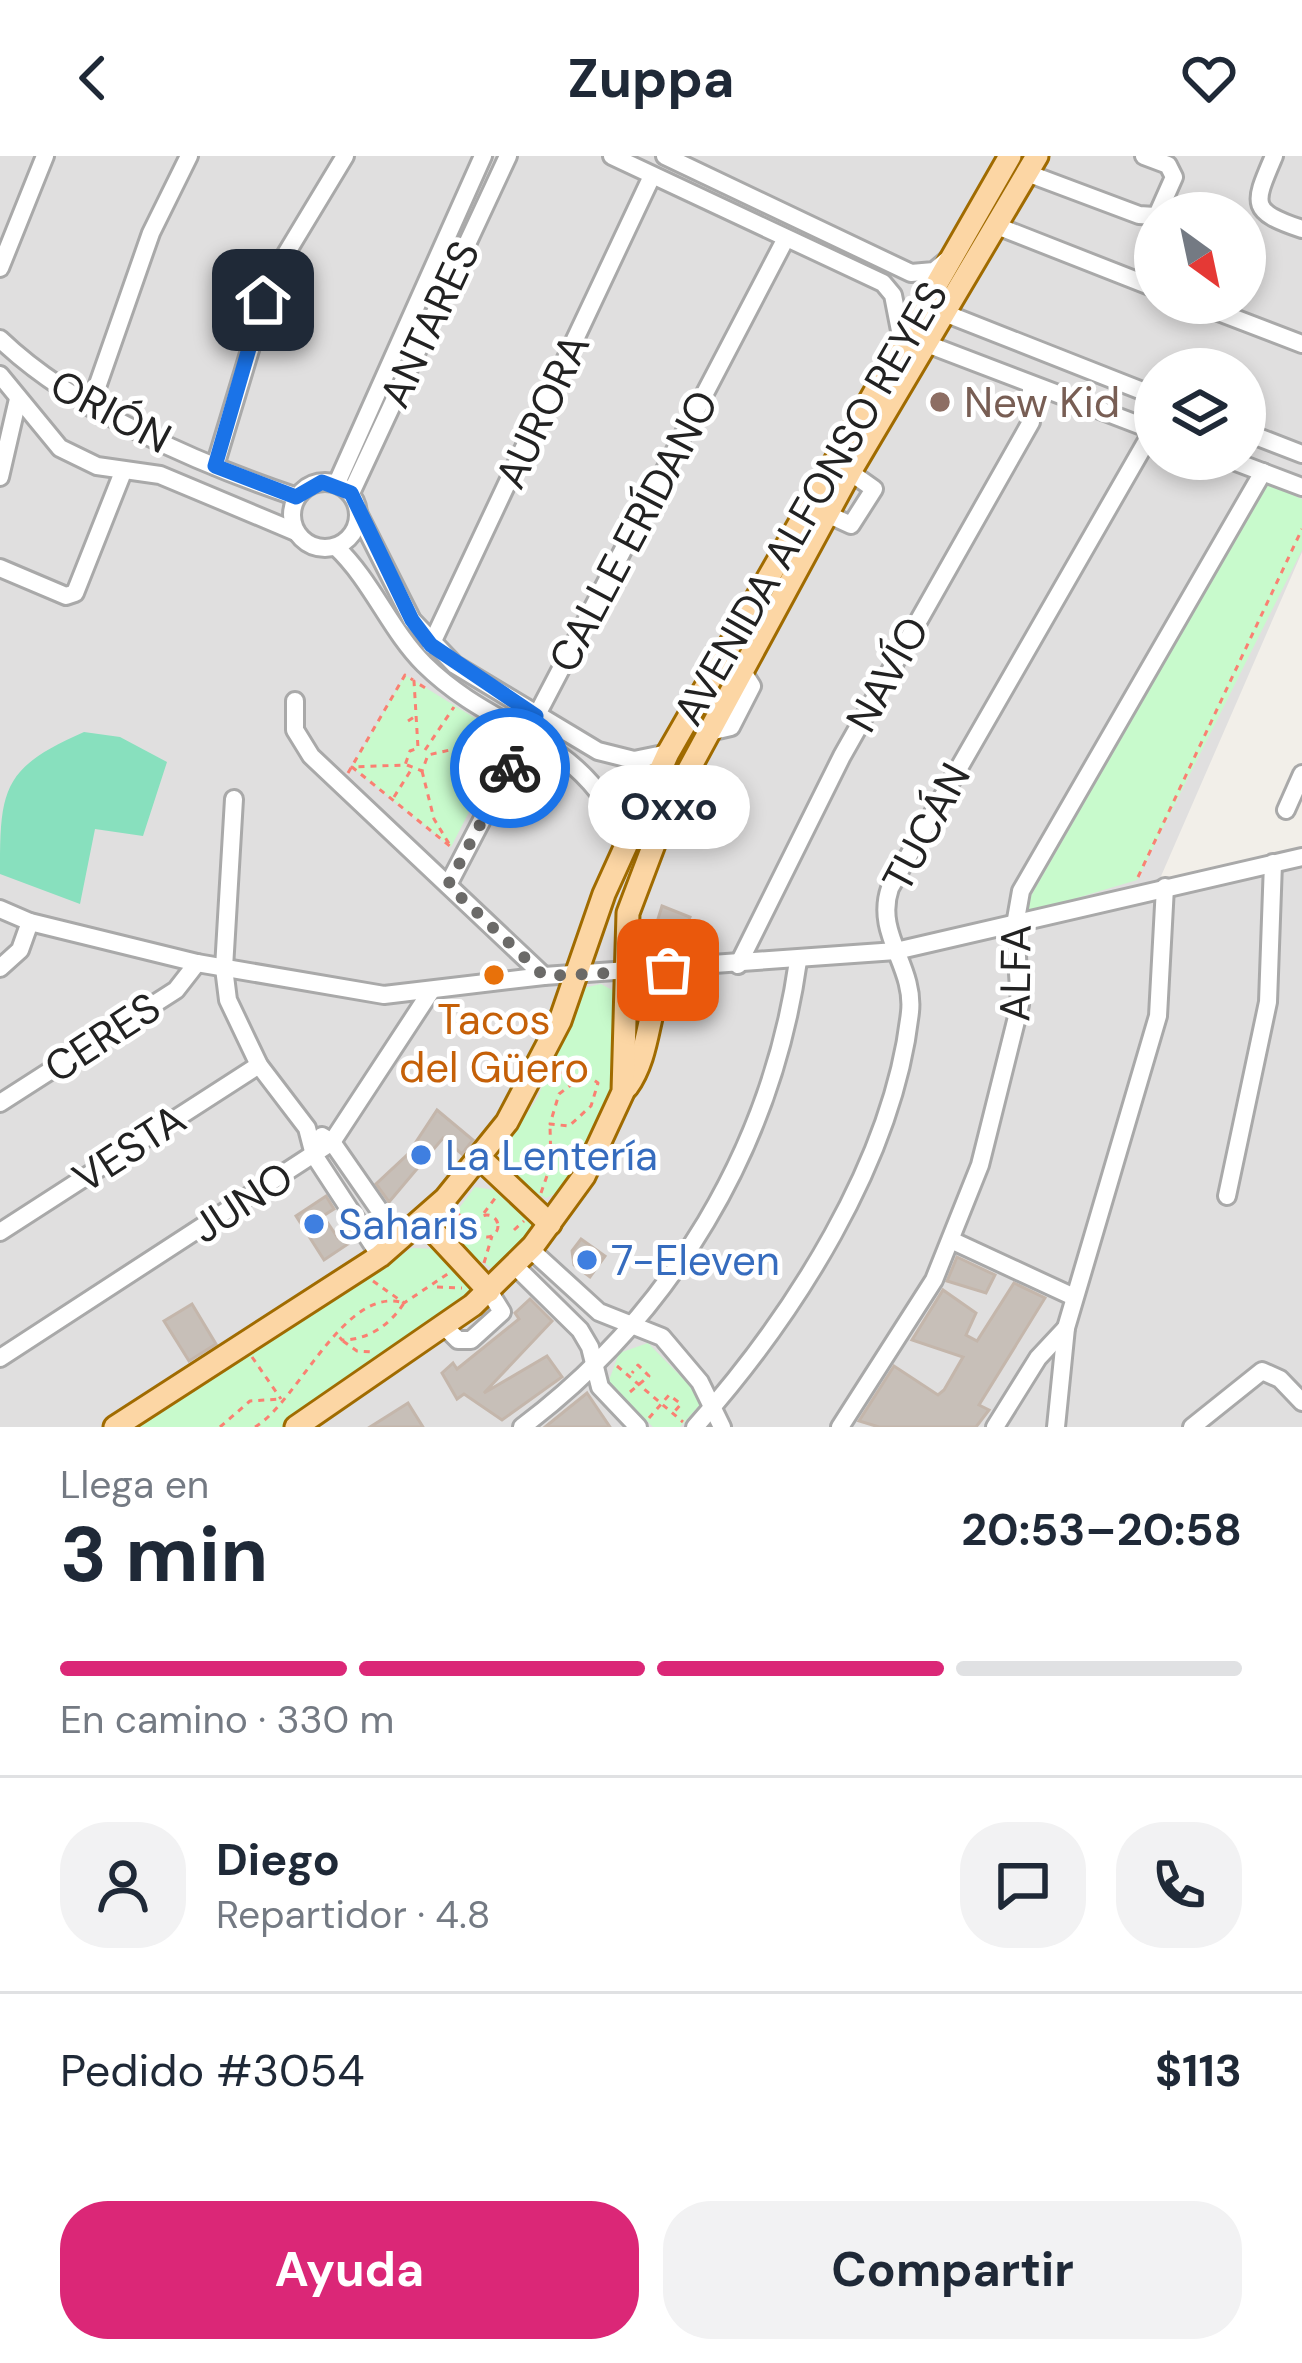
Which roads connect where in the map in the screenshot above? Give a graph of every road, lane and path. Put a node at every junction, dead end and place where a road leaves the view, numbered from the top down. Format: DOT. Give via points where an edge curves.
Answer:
graph roads {
  1 [pos="45,156"];
  2 [pos="189,156"];
  3 [pos="345,156"];
  4 [pos="483,156"];
  5 [pos="508,156"];
  6 [pos="612,156"];
  7 [pos="665,156"];
  8 [pos="1010,156"];
  9 [pos="1144,156"];
  10 [pos="1274,156"];
  11 [pos="1032,165"];
  12 [pos="652,176"];
  13 [pos="1167,192"];
  14 [pos="1134,213"];
  15 [pos="997,226"];
  16 [pos="1302,229"];
  17 [pos="785,240"];
  18 [pos="948,260"];
  19 [pos="0,268"];
  20 [pos="1134,280"];
  21 [pos="947,314"];
  22 [pos="1250,324"];
  23 [pos="0,339"];
  24 [pos="1008,340"];
  25 [pos="902,341"];
  26 [pos="927,344"];
  27 [pos="1302,344"];
  28 [pos="28,366"];
  29 [pos="993,368"];
  30 [pos="1030,386"];
  31 [pos="10,388"];
  32 [pos="1134,388"];
  33 [pos="90,407"];
  34 [pos="1134,424"];
  35 [pos="1266,440"];
  36 [pos="169,442"];
  37 [pos="1302,454"];
  38 [pos="215,466"];
  39 [pos="1134,466"];
  40 [pos="123,472"];
  41 [pos="1266,473"];
  42 [pos="160,475"];
  43 [pos="0,477"];
  44 [pos="1258,480"];
  45 [pos="1302,487"];
  46 [pos="344,488"];
  47 [pos="296,497"];
  48 [pos="359,515"];
  49 [pos="1302,529"];
  50 [pos="296,532"];
  51 [pos="336,547"];
  52 [pos="0,568"];
  53 [pos="431,645"];
  54 [pos="414,681"];
  55 [pos="434,693"];
  56 [pos="295,701"];
  57 [pos="454,706"];
  58 [pos="418,714"];
  59 [pos="408,722"];
  60 [pos="532,725"];
  61 [pos="489,727"];
  62 [pos="507,738"];
  63 [pos="418,748"];
  64 [pos="426,753"];
  65 [pos="668,753"];
  66 [pos="497,756"];
  67 [pos="405,765"];
  68 [pos="412,768"];
  69 [pos="422,771"];
  70 [pos="1302,774"];
  71 [pos="346,775"];
  72 [pos="235,799"];
  73 [pos="392,800"];
  74 [pos="1286,810"];
  75 [pos="460,829"];
  76 [pos="627,841"];
  77 [pos="451,847"];
  78 [pos="1302,857"];
  79 [pos="1274,863"];
  80 [pos="448,885"];
  81 [pos="1165,887"];
  82 [pos="1130,895"];
  83 [pos="0,909"];
  84 [pos="30,922"];
  85 [pos="1016,925"];
  86 [pos="896,951"];
  87 [pos="798,961"];
  88 [pos="197,963"];
  89 [pos="738,965"];
  90 [pos="0,968"];
  91 [pos="224,968"];
  92 [pos="668,970"];
  93 [pos="626,972"];
  94 [pos="575,975"];
  95 [pos="544,976"];
  96 [pos="431,991"];
  97 [pos="259,1065"];
  98 [pos="538,1070"];
  99 [pos="577,1078"];
  100 [pos="622,1092"];
  101 [pos="0,1103"];
  102 [pos="550,1124"];
  103 [pos="307,1128"];
  104 [pos="332,1142"];
  105 [pos="314,1155"];
  106 [pos="480,1158"];
  107 [pos="508,1184"];
  108 [pos="1227,1196"];
  109 [pos="445,1199"];
  110 [pos="483,1215"];
  111 [pos="543,1217"];
  112 [pos="423,1220"];
  113 [pos="498,1224"];
  114 [pos="477,1230"];
  115 [pos="0,1232"];
  116 [pos="492,1236"];
  117 [pos="400,1240"];
  118 [pos="953,1240"];
  119 [pos="526,1254"];
  120 [pos="380,1256"];
  121 [pos="460,1259"];
  122 [pos="356,1272"];
  123 [pos="483,1284"];
  124 [pos="435,1287"];
  125 [pos="1074,1297"];
  126 [pos="404,1303"];
  127 [pos="634,1324"];
  128 [pos="1066,1328"];
  129 [pos="337,1334"];
  130 [pos="242,1345"];
  131 [pos="0,1358"];
  132 [pos="598,1359"];
  133 [pos="629,1376"];
  134 [pos="639,1384"];
  135 [pos="282,1400"];
  136 [pos="1302,1402"];
  137 [pos="662,1404"];
  138 [pos="616,1406"];
  139 [pos="713,1407"];
  140 [pos="673,1413"];
  141 [pos="115,1427"];
  142 [pos="220,1427"];
  143 [pos="255,1427"];
  144 [pos="296,1427"];
  145 [pos="521,1427"];
  146 [pos="639,1427"];
  147 [pos="692,1427"];
  148 [pos="722,1427"];
  149 [pos="841,1427"];
  150 [pos="995,1427"];
  151 [pos="1056,1427"];
  152 [pos="1192,1427"];
  1 -- 19 [label="street"];
  2 -- 33 [label="street" via="151,233"];
  3 -- 38 [label="street" via="272,278"];
  4 -- 46 [label="street, ANTARES"];
  5 -- 46 [label="street, ANTARES"];
  6 -- 12 [label="street"];
  7 -- 18 [label="street" via="910,273"];
  8 -- 18 [label="main road, AVENIDA ALFONSO REYES"];
  9 -- 13 [label="street" via="1168,165 1174,177"];
  10 -- 16 [label="street" via="1259,192 1261,212"];
  11 -- 14 [label="street"];
  11 -- 15 [label="main road, AVENIDA ALFONSO REYES"];
  12 -- 17 [label="street"];
  12 -- 53 [label="street, AURORA"];
  15 -- 20 [label="street"];
  15 -- 21 [label="main road, AVENIDA ALFONSO REYES"];
  17 -- 25 [label="street" via="883,283"];
  17 -- 60 [label="street, CALLE ERÍDANO"];
  18 -- 25 [label="main road, AVENIDA ALFONSO REYES"];
  21 -- 24 [label="street"];
  21 -- 26 [label="main road, AVENIDA ALFONSO REYES"];
  22 -- 27 [label="street"];
  23 -- 28 [label="street, ORIÓN"];
  24 -- 29 [label="street" via="996,346"];
  24 -- 32 [label="street"];
  25 -- 65 [label="main road, AVENIDA ALFONSO REYES"];
  26 -- 29 [label="street"];
  26 -- 93 [label="main road, AVENIDA ALFONSO REYES" via="706,734 632,892"];
  28 -- 31 [label="street"];
  28 -- 33 [label="street, ORIÓN"];
  29 -- 30 [label="street"];
  30 -- 34 [label="street"];
  30 -- 89 [label="street, NAVÍO" via="1031,422 842,756"];
  31 -- 40 [label="street, ORIÓN" via="60,448"];
  31 -- 43 [label="street"];
  33 -- 36 [label="street, ORIÓN"];
  35 -- 37 [label="street"];
  36 -- 38 [label="street, ORIÓN"];
  36 -- 42 [label="street" via="172,460"];
  38 -- 47 [label="street, ORIÓN"];
  39 -- 86 [label="street, TUCÁN" via="890,888 884,914"];
  40 -- 42 [label="street, ORIÓN"];
  40 -- 52 [label="street" via="72,595"];
  41 -- 45 [label="street"];
  42 -- 50 [label="street, ORIÓN"];
  44 -- 85 [label="street, ALFA" via="1021,891"];
  46 -- 47 [label="street" via="322,482"];
  46 -- 48 [label="street"];
  47 -- 50 [label="street"];
  48 -- 51 [label="street"];
  48 -- 53 [label="street"];
  49 -- 82 [label="path"];
  50 -- 51 [label="street" via="320,548"];
  51 -- 60 [label="street" via="442,681"];
  53 -- 60 [label="street"];
  54 -- 55 [label="path"];
  54 -- 58 [label="path"];
  54 -- 71 [label="path" via="405,675"];
  56 -- 71 [label="street" via="301,743"];
  57 -- 64 [label="path"];
  58 -- 59 [label="path"];
  58 -- 63 [label="path"];
  60 -- 65 [label="street" via="620,758"];
  60 -- 76 [label="street" via="590,776"];
  60 -- 80 [label="street, CALLE ERÍDANO"];
  61 -- 62 [label="path"];
  62 -- 64 [label="path"];
  62 -- 66 [label="path"];
  63 -- 64 [label="path"];
  63 -- 67 [label="path"];
  64 -- 69 [label="path"];
  65 -- 76 [label="main road, AVENIDA ALFONSO REYES"];
  67 -- 68 [label="path"];
  67 -- 71 [label="path"];
  68 -- 69 [label="path"];
  68 -- 73 [label="path"];
  69 -- 77 [label="path"];
  70 -- 74 [label="street"];
  71 -- 73 [label="path"];
  71 -- 80 [label="street"];
  72 -- 91 [label="street"];
  73 -- 77 [label="path"];
  75 -- 77 [label="path"];
  76 -- 94 [label="main road, AVENIDA ALFONSO REYES"];
  78 -- 79 [label="street"];
  79 -- 81 [label="street"];
  79 -- 108 [label="street" via="1268,1002"];
  80 -- 95 [label="street"];
  81 -- 82 [label="street"];
  81 -- 125 [label="street" via="1158,1016"];
  82 -- 85 [label="street"];
  83 -- 84 [label="street"];
  84 -- 88 [label="street"];
  84 -- 90 [label="street" via="20,950"];
  85 -- 86 [label="street"];
  85 -- 118 [label="street, ALFA" via="1021,974 1013,1046"];
  86 -- 87 [label="street"];
  86 -- 139 [label="street, TUCÁN" via="910,1011 863,1165 791,1304"];
  87 -- 89 [label="street"];
  87 -- 127 [label="street" via="750,1137 700,1233"];
  88 -- 91 [label="street"];
  88 -- 101 [label="street, CERES" via="176,990"];
  89 -- 92 [label="street"];
  91 -- 96 [label="street" via="370,996"];
  91 -- 97 [label="street" via="228,1000"];
  92 -- 93 [label="street"];
  92 -- 100 [label="main road" via="638,1070"];
  93 -- 94 [label="street"];
  93 -- 100 [label="main road, AVENIDA ALFONSO REYES"];
  94 -- 95 [label="street"];
  94 -- 98 [label="main road, AVENIDA ALFONSO REYES"];
  95 -- 96 [label="street"];
  96 -- 104 [label="street, JUNO"];
  97 -- 103 [label="street"];
  97 -- 115 [label="street, VESTA"];
  98 -- 99 [label="path"];
  98 -- 106 [label="main road, AVENIDA ALFONSO REYES"];
  99 -- 102 [label="path" via="554,1102"];
  99 -- 102 [label="path" via="598,1083 591,1106 569,1126"];
  100 -- 111 [label="main road, AVENIDA ALFONSO REYES" via="599,1150"];
  102 -- 111 [label="path"];
  103 -- 104 [label="street"];
  103 -- 105 [label="street"];
  104 -- 105 [label="street, JUNO"];
  104 -- 117 [label="street"];
  105 -- 120 [label="street"];
  105 -- 131 [label="street, JUNO"];
  106 -- 107 [label="main road"];
  106 -- 109 [label="main road, AVENIDA ALFONSO REYES"];
  107 -- 110 [label="path"];
  107 -- 111 [label="main road"];
  109 -- 112 [label="main road, AVENIDA ALFONSO REYES"];
  109 -- 114 [label="path"];
  110 -- 113 [label="path"];
  110 -- 114 [label="path"];
  111 -- 119 [label="main road, AVENIDA ALFONSO REYES"];
  112 -- 117 [label="main road, AVENIDA ALFONSO REYES"];
  112 -- 121 [label="main road"];
  113 -- 116 [label="path"];
  113 -- 119 [label="path"];
  114 -- 116 [label="path"];
  116 -- 123 [label="path"];
  117 -- 120 [label="main road, AVENIDA ALFONSO REYES"];
  118 -- 125 [label="street"];
  118 -- 149 [label="street, ALFA" via="890,1357"];
  119 -- 123 [label="main road, AVENIDA ALFONSO REYES"];
  119 -- 127 [label="street" via="599,1312"];
  119 -- 132 [label="street"];
  120 -- 122 [label="main road, AVENIDA ALFONSO REYES"];
  121 -- 123 [label="main road"];
  121 -- 124 [label="path"];
  122 -- 126 [label="path"];
  122 -- 130 [label="main road, AVENIDA ALFONSO REYES"];
  123 -- 124 [label="path"];
  123 -- 144 [label="main road, AVENIDA ALFONSO REYES" via="445,1327"];
  124 -- 126 [label="path"];
  125 -- 128 [label="street"];
  126 -- 129 [label="path" via="375,1304"];
  126 -- 129 [label="path" via="363,1337"];
  127 -- 132 [label="street"];
  127 -- 139 [label="street" via="662,1337"];
  128 -- 150 [label="street"];
  128 -- 151 [label="street"];
  129 -- 135 [label="path"];
  130 -- 135 [label="path"];
  130 -- 141 [label="main road, AVENIDA ALFONSO REYES"];
  132 -- 133 [label="path"];
  132 -- 138 [label="street" via="600,1387"];
  132 -- 145 [label="street"];
  133 -- 134 [label="path"];
  133 -- 134 [label="path" via="638,1365 649,1376"];
  134 -- 137 [label="path"];
  134 -- 138 [label="path"];
  135 -- 142 [label="path" via="250,1401"];
  135 -- 143 [label="path"];
  136 -- 152 [label="street" via="1265,1371"];
  137 -- 140 [label="path"];
  137 -- 140 [label="path" via="669,1395 681,1404"];
  137 -- 146 [label="path"];
  138 -- 146 [label="street"];
  139 -- 147 [label="street, TUCÁN"];
  139 -- 148 [label="street"];
  140 -- 147 [label="path"];
}
